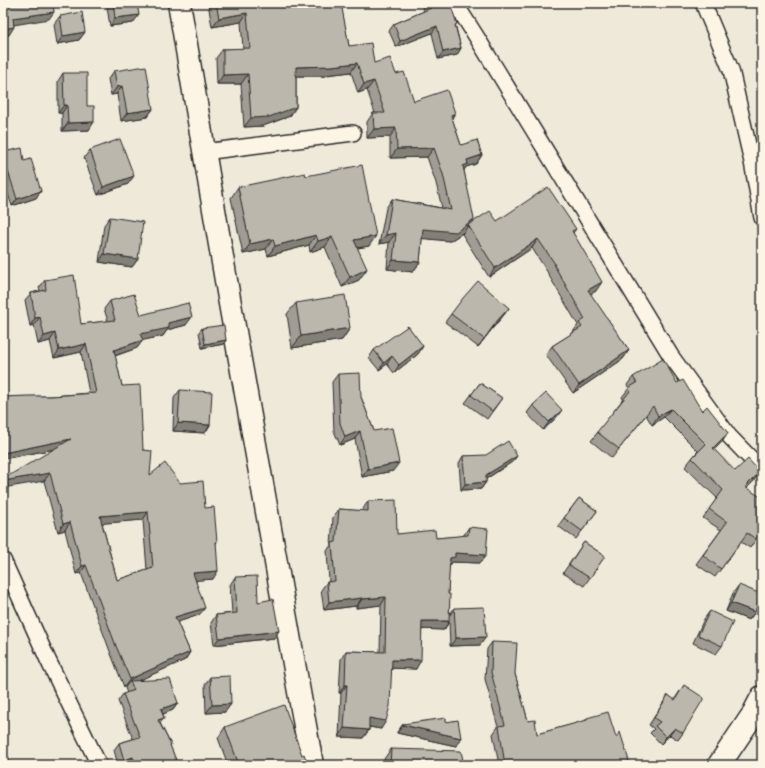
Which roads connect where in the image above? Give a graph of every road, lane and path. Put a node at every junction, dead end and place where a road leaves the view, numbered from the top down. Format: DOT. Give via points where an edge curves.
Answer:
graph roads {
  1 [pos="179,3"];
  2 [pos="455,3"];
  3 [pos="703,3"];
  4 [pos="353,133"];
  5 [pos="204,152"];
  6 [pos="762,218"];
  7 [pos="762,470"];
  8 [pos="3,560"];
  9 [pos="762,697"];
  10 [pos="99,765"];
  11 [pos="312,765"];
  12 [pos="719,765"];
  1 -- 5 [label="main road"];
  2 -- 7 [label="street" via="671,356 729,436"];
  3 -- 6 [label="street" via="731,70"];
  4 -- 5 [label="street"];
  5 -- 11 [label="main road"];
  8 -- 10 [label="street"];
  9 -- 12 [label="main road"];
}
